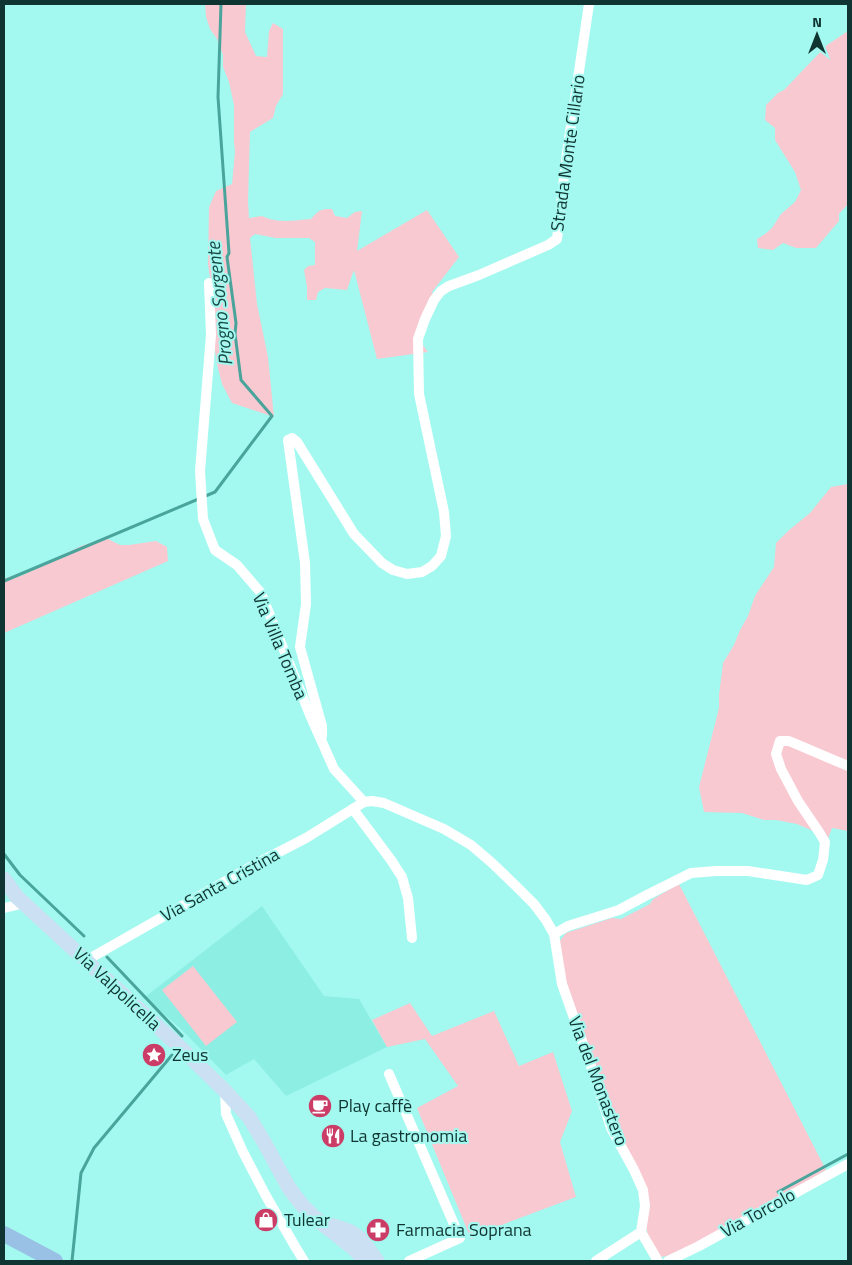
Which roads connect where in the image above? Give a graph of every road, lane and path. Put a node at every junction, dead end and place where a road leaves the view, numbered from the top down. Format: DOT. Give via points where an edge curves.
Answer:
graph roads {
  1 [pos="589,4"];
  2 [pos="209,284"];
  3 [pos="320,740"];
  4 [pos="848,766"];
  5 [pos="368,801"];
  6 [pos="353,809"];
  7 [pos="4,878"];
  8 [pos="25,903"];
  9 [pos="4,908"];
  10 [pos="554,934"];
  11 [pos="412,938"];
  12 [pos="86,960"];
  13 [pos="390,1074"];
  14 [pos="225,1091"];
  15 [pos="848,1164"];
  16 [pos="322,1222"];
  17 [pos="641,1232"];
  18 [pos="4,1234"];
  19 [pos="53,1260"];
  20 [pos="304,1261"];
  21 [pos="365,1261"];
  22 [pos="377,1261"];
  23 [pos="409,1261"];
  24 [pos="596,1261"];
  25 [pos="658,1261"];
  26 [pos="668,1261"];
  1 -- 3 [label="street, Strada Monte Cillario" via="556,239 548,246 448,286 434,300 418,339 419,394 444,512 446,536 441,556 422,572 407,574 382,563 354,534 297,442 292,438 288,440 305,563 306,604 300,647 322,726"];
  2 -- 3 [label="street, Via Villa Tomba" via="211,335 200,471 203,520 215,550 238,565 261,593"];
  3 -- 5 [label="street, Via Villa Tomba" via="334,769"];
  4 -- 10 [label="street" via="789,741 780,741 776,754 798,801 825,842 818,874 806,880 748,871 691,873 619,910 568,926"];
  5 -- 6 [label="street, Via Santa Cristina"];
  5 -- 10 [label="street, Via del Monastero" via="384,803 444,829 471,845 534,904"];
  6 -- 11 [label="street" via="402,877 408,898"];
  6 -- 12 [label="street, Via Santa Cristina"];
  7 -- 8 [label="main road, Via Valpolicella"];
  8 -- 9 [label="street"];
  8 -- 12 [label="main road, Via Valpolicella"];
  10 -- 17 [label="street, Via del Monastero" via="562,984 611,1128 643,1190 645,1206"];
  12 -- 14 [label="main road, Via Valpolicella"];
  13 -- 23 [label="street" via="460,1238"];
  14 -- 16 [label="main road, Via Valpolicella" via="249,1117 288,1188"];
  14 -- 20 [label="street" via="226,1114 243,1152"];
  15 -- 26 [label="street, Via Torcolo"];
  16 -- 21 [label="main road, Via Valpolicella"];
  16 -- 22 [label="main road" via="349,1231 361,1239"];
  17 -- 24 [label="street"];
  17 -- 25 [label="street"];
  18 -- 19 [label="main road"];
}
